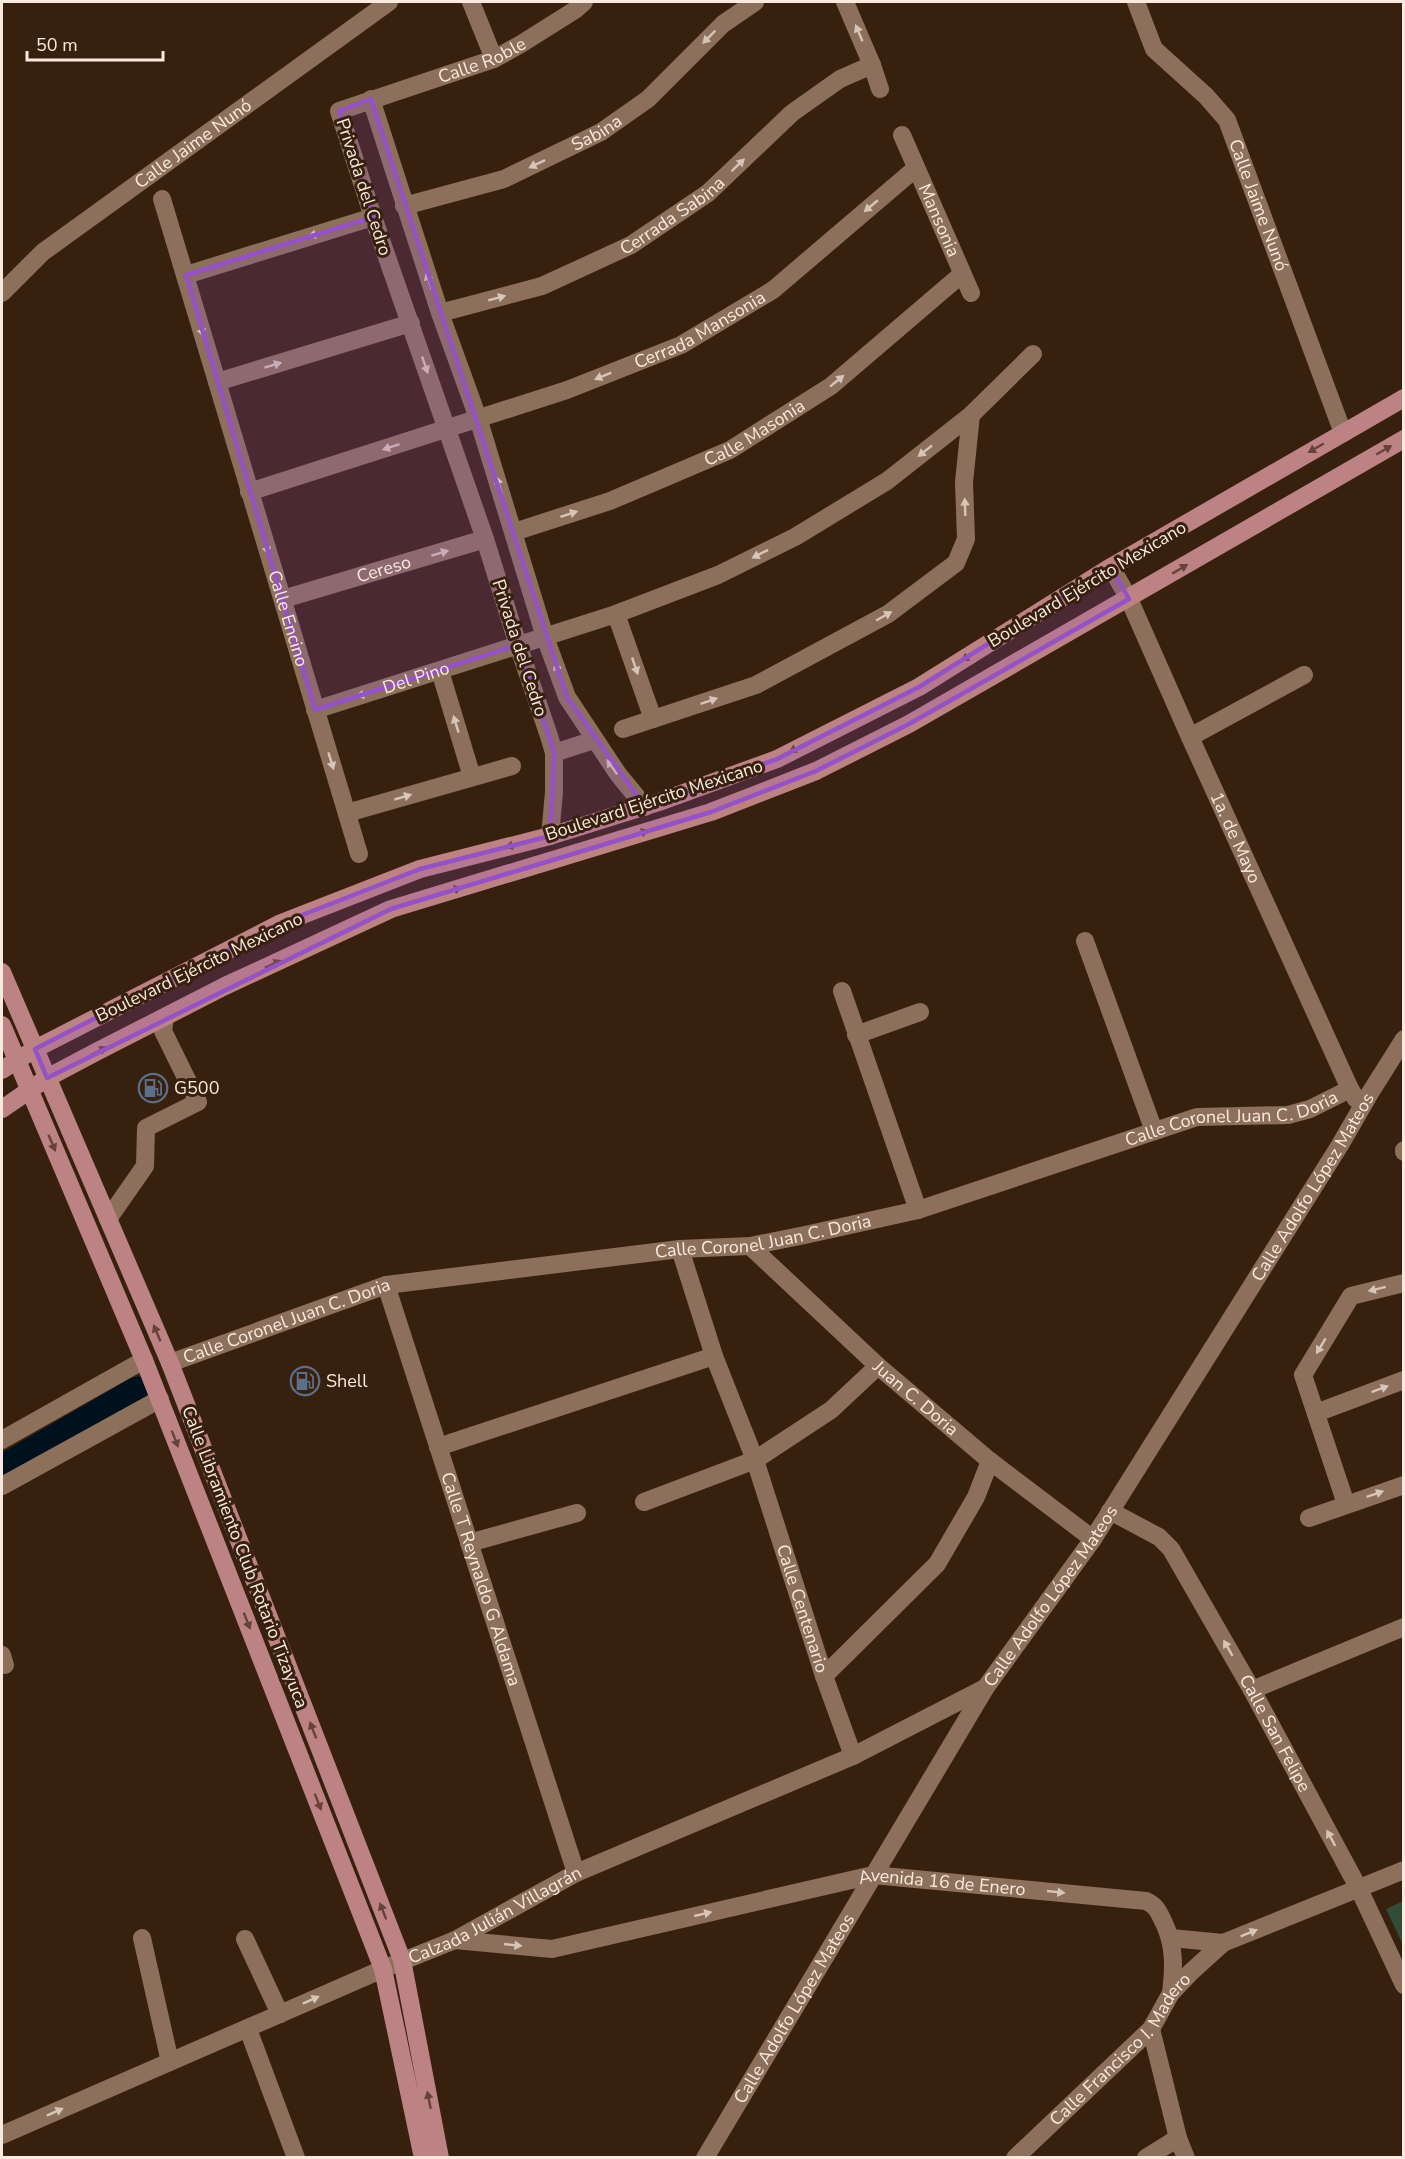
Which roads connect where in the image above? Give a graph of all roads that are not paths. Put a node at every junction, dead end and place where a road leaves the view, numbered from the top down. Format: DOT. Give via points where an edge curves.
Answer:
graph roads {
  1 [pos="389,2"];
  2 [pos="471,2"];
  3 [pos="584,2"];
  4 [pos="755,2"];
  5 [pos="845,2"];
  6 [pos="1136,2"];
  7 [pos="494,59"];
  8 [pos="872,65"];
  9 [pos="880,89"];
  10 [pos="370,99"];
  11 [pos="902,135"];
  12 [pos="916,168"];
  13 [pos="162,200"];
  14 [pos="404,206"];
  15 [pos="373,217"];
  16 [pos="186,274"];
  17 [pos="962,274"];
  18 [pos="2,293"];
  19 [pos="971,293"];
  20 [pos="440,313"];
  21 [pos="411,323"];
  22 [pos="1033,354"];
  23 [pos="217,382"];
  24 [pos="1404,398"];
  25 [pos="971,415"];
  26 [pos="478,418"];
  27 [pos="447,429"];
  28 [pos="1343,433"];
  29 [pos="1404,439"];
  30 [pos="249,492"];
  31 [pos="514,532"];
  32 [pos="485,539"];
  33 [pos="1112,567"];
  34 [pos="283,599"];
  35 [pos="1129,599"];
  36 [pos="616,614"];
  37 [pos="546,637"];
  38 [pos="518,645"];
  39 [pos="440,671"];
  40 [pos="1304,675"];
  41 [pos="567,697"];
  42 [pos="538,706"];
  43 [pos="315,710"];
  44 [pos="653,719"];
  45 [pos="623,729"];
  46 [pos="1190,737"];
  47 [pos="594,740"];
  48 [pos="554,753"];
  49 [pos="512,766"];
  50 [pos="472,777"];
  51 [pos="645,807"];
  52 [pos="347,813"];
  53 [pos="550,836"];
  54 [pos="359,854"];
  55 [pos="1085,941"];
  56 [pos="2,972"];
  57 [pos="842,991"];
  58 [pos="920,1012"];
  59 [pos="165,1017"];
  60 [pos="2,1025"];
  61 [pos="856,1035"];
  62 [pos="1404,1039"];
  63 [pos="34,1049"];
  64 [pos="17,1060"];
  65 [pos="2,1070"];
  66 [pos="47,1078"];
  67 [pos="29,1089"];
  68 [pos="1350,1089"];
  69 [pos="1362,1107"];
  70 [pos="2,1109"];
  71 [pos="1154,1131"];
  72 [pos="918,1210"];
  73 [pos="108,1219"];
  74 [pos="750,1246"];
  75 [pos="680,1249"];
  76 [pos="1404,1283"];
  77 [pos="386,1285"];
  78 [pos="714,1356"];
  79 [pos="144,1360"];
  80 [pos="170,1363"];
  81 [pos="878,1366"];
  82 [pos="1404,1380"];
  83 [pos="160,1399"];
  84 [pos="1316,1413"];
  85 [pos="2,1440"];
  86 [pos="438,1447"];
  87 [pos="755,1460"];
  88 [pos="990,1461"];
  89 [pos="1404,1485"];
  90 [pos="2,1486"];
  91 [pos="644,1502"];
  92 [pos="1346,1504"];
  93 [pos="1110,1511"];
  94 [pos="577,1513"];
  95 [pos="1309,1518"];
  96 [pos="1093,1539"];
  97 [pos="469,1543"];
  98 [pos="1404,1627"];
  99 [pos="824,1676"];
  100 [pos="986,1687"];
  101 [pos="1252,1690"];
  102 [pos="853,1756"];
  103 [pos="1404,1870"];
  104 [pos="576,1873"];
  105 [pos="873,1875"];
  106 [pos="1359,1889"];
  107 [pos="142,1938"];
  108 [pos="1171,1938"];
  109 [pos="245,1939"];
  110 [pos="454,1940"];
  111 [pos="1223,1943"];
  112 [pos="402,1960"];
  113 [pos="383,1969"];
  114 [pos="1404,1985"];
  115 [pos="1171,1993"];
  116 [pos="280,2014"];
  117 [pos="248,2029"];
  118 [pos="1151,2030"];
  119 [pos="170,2062"];
  120 [pos="2,2135"];
  121 [pos="1178,2138"];
  122 [pos="296,2157"];
  123 [pos="423,2157"];
  124 [pos="440,2157"];
  125 [pos="705,2157"];
  126 [pos="1015,2157"];
  127 [pos="1146,2157"];
  128 [pos="1186,2157"];
  1 -- 18 [label="street, Calle Jaime Nunó" via="43,252"];
  2 -- 7 [label="street"];
  3 -- 7 [label="street, Calle Roble"];
  4 -- 14 [label="street, Sabina, one-way" via="723,24 648,99 601,132 504,179"];
  8 -- 5 [label="street, one-way"];
  6 -- 28 [label="street, Calle Jaime Nunó" via="1154,49 1227,120"];
  7 -- 10 [label="street, Calle Roble"];
  8 -- 9 [label="street"];
  20 -- 8 [label="street, Cerrada Sabina, one-way" via="542,286 632,245 708,193 792,113 840,80"];
  10 -- 14 [label="street, Privada del Cedro"];
  10 -- 15 [label="street, Privada del Cedro" via="339,111"];
  11 -- 12 [label="street, Mansonia"];
  12 -- 17 [label="street, Mansonia"];
  12 -- 26 [label="street, Cerrada Mansonia, one-way" via="773,290 681,345 567,390"];
  13 -- 16 [label="street, Calle Encino"];
  20 -- 14 [label="street, Privada del Cedro, one-way"];
  15 -- 16 [label="street, one-way"];
  15 -- 21 [label="street, Privada del Cedro"];
  16 -- 23 [label="street, Calle Encino, one-way"];
  17 -- 19 [label="street, Mansonia"];
  31 -- 17 [label="street, Calle Masonia, one-way" via="610,501 730,450 831,386"];
  20 -- 26 [label="street, Privada del Cedro"];
  23 -- 21 [label="street, one-way"];
  21 -- 27 [label="street, Privada del Cedro, one-way"];
  22 -- 25 [label="street, Privada del Cedro"];
  23 -- 30 [label="street, Calle Encino"];
  24 -- 28 [label="main road, Boulevard Ejército Mexicano"];
  25 -- 36 [label="street, Privada del Cedro, one-way" via="887,481 795,537 718,575"];
  44 -- 25 [label="street, one-way" via="756,685 888,614 956,563 966,539 964,482"];
  26 -- 27 [label="street, Cerrada Mansonia"];
  31 -- 26 [label="street, Privada del Cedro, one-way"];
  27 -- 30 [label="street, one-way"];
  27 -- 32 [label="street, Privada del Cedro"];
  28 -- 33 [label="main road, Boulevard Ejército Mexicano, one-way"];
  35 -- 29 [label="main road, Boulevard Ejército Mexicano, one-way"];
  30 -- 34 [label="street, Calle Encino, one-way"];
  31 -- 37 [label="street, Privada del Cedro"];
  34 -- 32 [label="street, Cereso, one-way"];
  32 -- 38 [label="street, Privada del Cedro"];
  33 -- 35 [label="street, 1a. de Mayo"];
  33 -- 51 [label="main road, Boulevard Ejército Mexicano, one-way" via="918,687 777,759"];
  34 -- 43 [label="street, Calle Encino"];
  35 -- 46 [label="street, 1a. de Mayo"];
  59 -- 35 [label="main road, Boulevard Ejército Mexicano, one-way" via="391,909 711,812 816,771 909,724"];
  36 -- 37 [label="street, Privada del Cedro"];
  36 -- 44 [label="street, one-way"];
  37 -- 38 [label="street, Del Pino"];
  41 -- 37 [label="street, Privada del Cedro, one-way"];
  38 -- 39 [label="street, Del Pino"];
  38 -- 42 [label="street, Privada del Cedro"];
  39 -- 43 [label="street, Del Pino, one-way"];
  50 -- 39 [label="street, one-way"];
  40 -- 46 [label="street"];
  41 -- 42 [label="street"];
  41 -- 47 [label="street, Privada del Cedro"];
  42 -- 48 [label="street, Privada del Cedro"];
  43 -- 52 [label="street, Calle Encino, one-way"];
  44 -- 45 [label="street"];
  46 -- 68 [label="street, 1a. de Mayo"];
  47 -- 48 [label="street"];
  51 -- 47 [label="street, Privada del Cedro, one-way"];
  48 -- 53 [label="street, Privada del Cedro"];
  49 -- 50 [label="street"];
  52 -- 50 [label="street, one-way"];
  51 -- 53 [label="main road, Boulevard Ejército Mexicano"];
  52 -- 54 [label="street, Calle Encino"];
  53 -- 63 [label="main road, Boulevard Ejército Mexicano, one-way" via="420,869 279,924"];
  55 -- 71 [label="street"];
  56 -- 63 [label="main road, Calle Libramiento Club Rotario Tizayuca"];
  57 -- 61 [label="street"];
  58 -- 61 [label="street"];
  66 -- 59 [label="main road, Boulevard Ejército Mexicano, one-way"];
  59 -- 73 [label="street" via="163,1031 198,1102 146,1128 145,1166"];
  60 -- 64 [label="main road, Calle Libramiento Club Rotario Tizayuca"];
  61 -- 72 [label="street"];
  62 -- 69 [label="street, Calle Adolfo López Mateos"];
  63 -- 64 [label="main road, Boulevard Ejército Mexicano"];
  63 -- 66 [label="main road, Calle Libramiento Club Rotario Tizayuca"];
  64 -- 65 [label="main road, Boulevard Ejército Mexicano"];
  64 -- 67 [label="main road, Calle Libramiento Club Rotario Tizayuca"];
  66 -- 67 [label="main road, Boulevard Ejército Mexicano"];
  66 -- 73 [label="main road, Calle Libramiento Club Rotario Tizayuca"];
  67 -- 70 [label="main road, Boulevard Ejército Mexicano"];
  67 -- 79 [label="main road, Calle Libramiento Club Rotario Tizayuca, one-way"];
  68 -- 69 [label="street, 1a. de Mayo"];
  68 -- 71 [label="street, Calle Coronel Juan C. Doria" via="1288,1115 1197,1117"];
  69 -- 93 [label="street, Calle Adolfo López Mateos"];
  71 -- 72 [label="street, Calle Coronel Juan C. Doria"];
  72 -- 74 [label="street, Calle Coronel Juan C. Doria"];
  80 -- 73 [label="main road, Calle Libramiento Club Rotario Tizayuca, one-way"];
  74 -- 75 [label="street, Calle Coronel Juan C. Doria"];
  74 -- 81 [label="street, Juan C. Doria"];
  75 -- 77 [label="street, Calle Coronel Juan C. Doria"];
  75 -- 78 [label="street, Calle Centenario"];
  76 -- 84 [label="street, one-way" via="1351,1296 1304,1375"];
  77 -- 80 [label="street, Calle Coronel Juan C. Doria"];
  77 -- 86 [label="street, Calle T Reynaldo G Aldama"];
  78 -- 86 [label="street"];
  78 -- 87 [label="street, Calle Centenario"];
  79 -- 83 [label="main road, Calle Libramiento Club Rotario Tizayuca"];
  79 -- 85 [label="street"];
  112 -- 80 [label="main road, Calle Libramiento Club Rotario Tizayuca, one-way"];
  81 -- 87 [label="street" via="831,1410"];
  81 -- 88 [label="street, Juan C. Doria"];
  84 -- 82 [label="street, one-way"];
  83 -- 90 [label="street"];
  83 -- 113 [label="main road, Calle Libramiento Club Rotario Tizayuca, one-way"];
  84 -- 92 [label="street"];
  86 -- 97 [label="street, Calle T Reynaldo G Aldama"];
  87 -- 91 [label="street"];
  87 -- 99 [label="street, Calle Centenario"];
  88 -- 96 [label="street, Juan C. Doria"];
  88 -- 99 [label="street" via="976,1497 937,1564"];
  92 -- 89 [label="street, one-way"];
  92 -- 95 [label="street"];
  93 -- 96 [label="street, Calle Adolfo López Mateos"];
  101 -- 93 [label="street, Calle San Felipe, one-way" via="1172,1549 1159,1537"];
  94 -- 97 [label="street"];
  96 -- 100 [label="street, Calle Adolfo López Mateos"];
  97 -- 104 [label="street, Calle T Reynaldo G Aldama"];
  98 -- 101 [label="street"];
  99 -- 102 [label="street, Calle Centenario"];
  100 -- 102 [label="street, Calzada Julián Villagrán"];
  100 -- 105 [label="street, Calle Adolfo López Mateos"];
  106 -- 101 [label="street, Calle San Felipe, one-way"];
  102 -- 104 [label="street, Calzada Julián Villagrán"];
  103 -- 106 [label="street"];
  104 -- 110 [label="street, Calzada Julián Villagrán"];
  105 -- 108 [label="street, Avenida 16 de Enero, one-way" via="1146,1901 1157,1908"];
  110 -- 105 [label="street, Avenida 16 de Enero, one-way" via="552,1949"];
  105 -- 125 [label="street, Calle Adolfo López Mateos"];
  111 -- 106 [label="street, one-way"];
  106 -- 114 [label="street, Calle San Felipe"];
  107 -- 119 [label="street"];
  108 -- 111 [label="street"];
  108 -- 115 [label="street"];
  109 -- 116 [label="street"];
  110 -- 112 [label="street, Calzada Julián Villagrán"];
  111 -- 115 [label="street, Calle Francisco I. Madero"];
  112 -- 113 [label="street, Calzada Julián Villagrán"];
  124 -- 112 [label="main road, Calle Libramiento Club Rotario Tizayuca, one-way"];
  116 -- 113 [label="street, Calzada Julián Villagrán, one-way"];
  113 -- 123 [label="main road, Calle Libramiento Club Rotario Tizayuca"];
  115 -- 118 [label="street, Calle Francisco I. Madero"];
  116 -- 117 [label="street, Calzada Julián Villagrán"];
  117 -- 119 [label="street, Calzada Julián Villagrán"];
  117 -- 122 [label="street"];
  118 -- 121 [label="street"];
  118 -- 126 [label="street, Calle Francisco I. Madero"];
  120 -- 119 [label="street, Calzada Julián Villagrán, one-way"];
  121 -- 127 [label="street"];
  121 -- 128 [label="street"];
}
